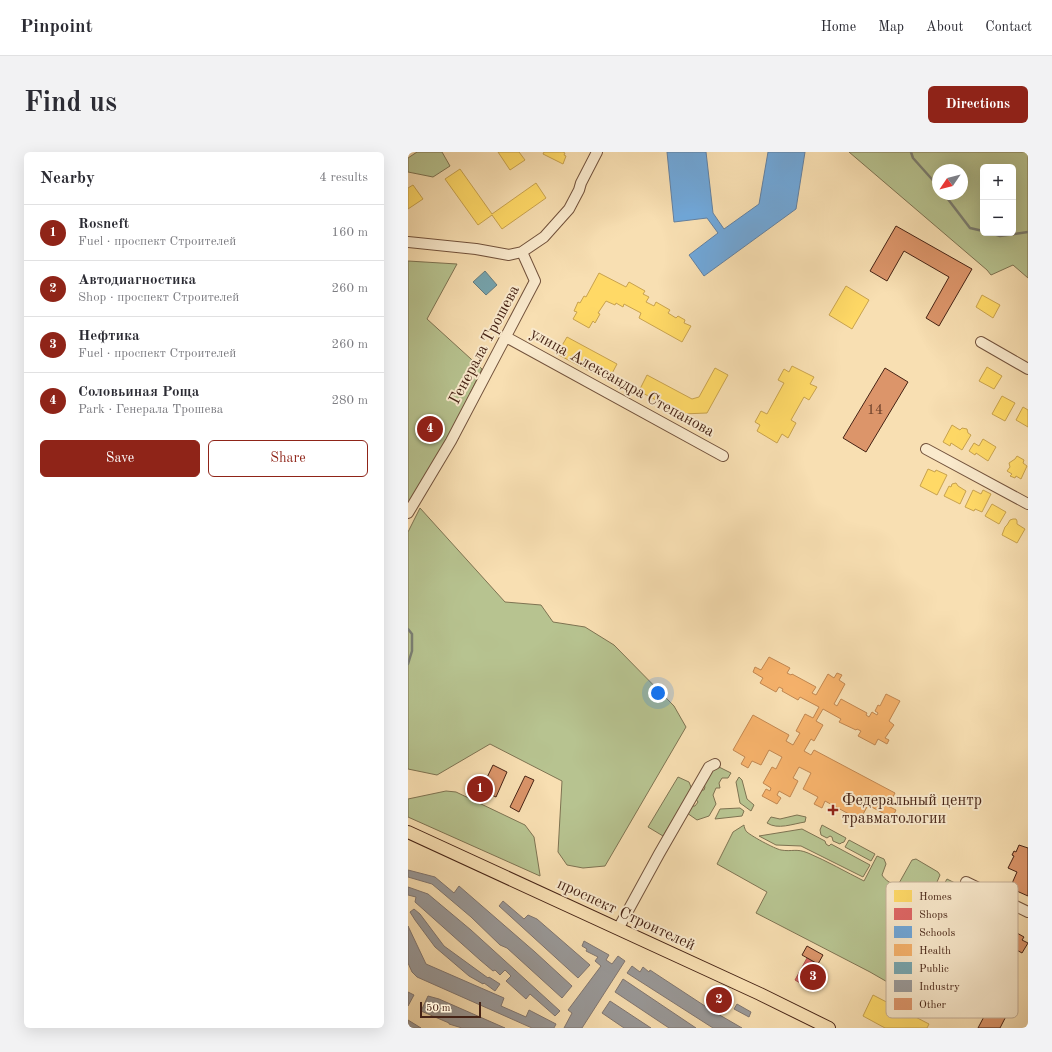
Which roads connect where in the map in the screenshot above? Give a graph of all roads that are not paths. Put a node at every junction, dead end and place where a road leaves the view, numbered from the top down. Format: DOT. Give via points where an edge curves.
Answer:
graph roads {
  1 [pos="597,152"];
  2 [pos="408,242"];
  3 [pos="522,252"];
  4 [pos="506,337"];
  5 [pos="981,342"];
  6 [pos="1028,369"];
  7 [pos="926,450"];
  8 [pos="723,456"];
  9 [pos="1028,504"];
  10 [pos="408,513"];
  11 [pos="715,764"];
  12 [pos="408,832"];
  13 [pos="1018,907"];
  14 [pos="1028,912"];
  15 [pos="618,929"];
  16 [pos="829,1028"];
  1 -- 3 [label="street" via="569,209 544,237"];
  2 -- 3 [label="street" via="509,255"];
  3 -- 4 [label="street, Генерала Трошева" via="535,281"];
  4 -- 8 [label="street, улица Александра Степанова"];
  4 -- 10 [label="street, Генерала Трошева" via="451,441"];
  5 -- 6 [label="street"];
  7 -- 9 [label="street"];
  11 -- 15 [label="street" via="710,768 659,854"];
  12 -- 15 [label="main road, проспект Строителей"];
  13 -- 14 [label="street"];
  15 -- 16 [label="main road, проспект Строителей"];
}
